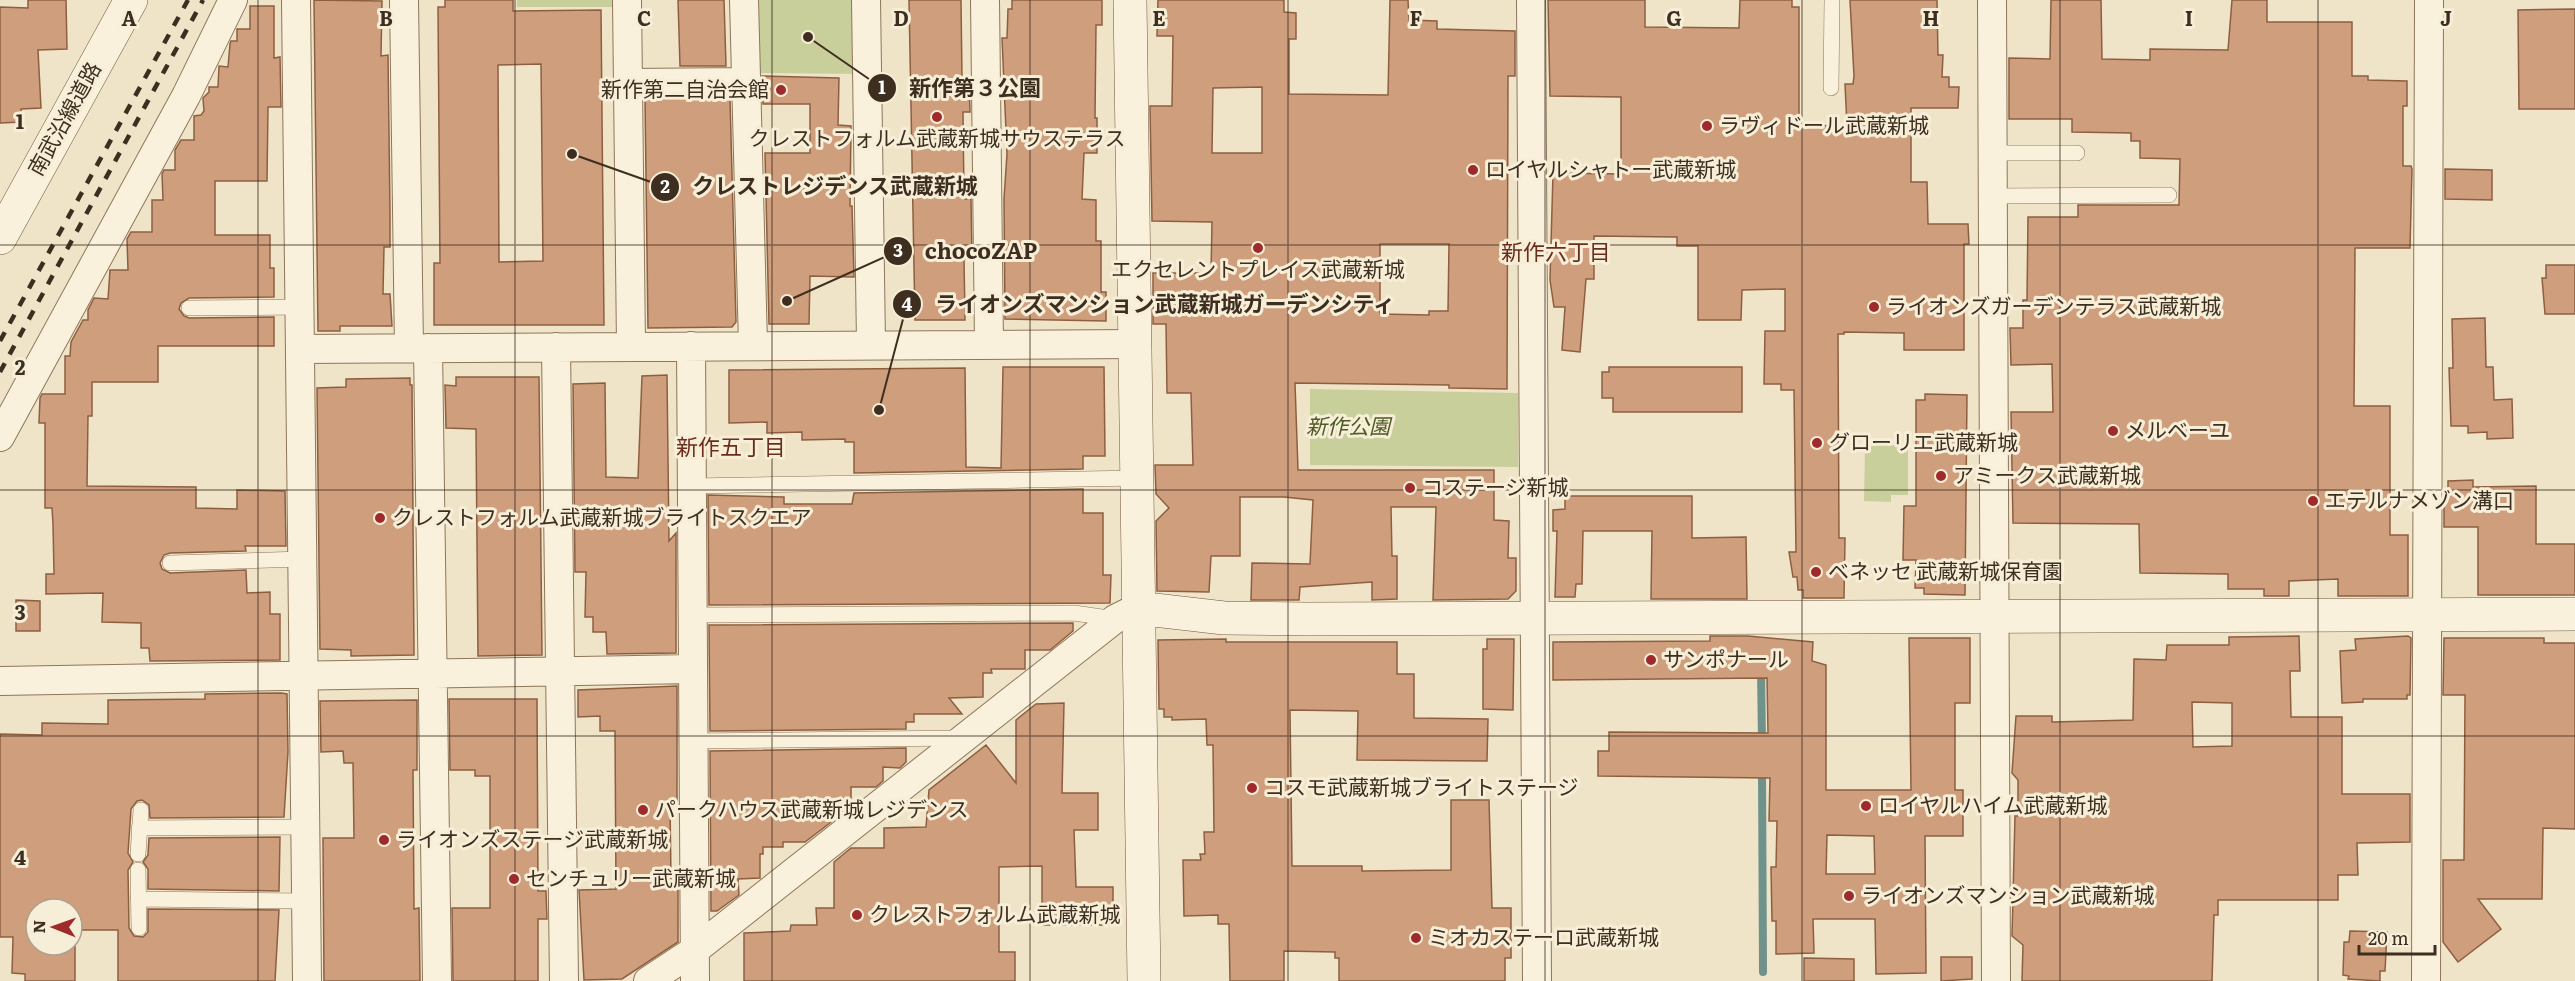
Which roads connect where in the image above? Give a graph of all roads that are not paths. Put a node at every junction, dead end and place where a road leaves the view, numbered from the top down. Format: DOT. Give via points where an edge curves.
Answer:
graph roads {
  1 [pos="131,0"];
  2 [pos="233,0"];
  3 [pos="296,0"];
  4 [pos="404,0"];
  5 [pos="627,0"];
  6 [pos="744,0"];
  7 [pos="866,0"];
  8 [pos="985,0"];
  9 [pos="1130,0"];
  10 [pos="1531,0"];
  11 [pos="1832,0"];
  12 [pos="1992,0"];
  13 [pos="2429,0"];
  14 [pos="746,82"];
  15 [pos="628,83"];
  16 [pos="1831,88"];
  17 [pos="1993,153"];
  18 [pos="2077,153"];
  19 [pos="2169,195"];
  20 [pos="1993,196"];
  21 [pos="0,238"];
  22 [pos="299,306"];
  23 [pos="189,308"];
  24 [pos="871,344"];
  25 [pos="989,344"];
  26 [pos="1137,344"];
  27 [pos="753,345"];
  28 [pos="631,346"];
  29 [pos="691,346"];
  30 [pos="556,347"];
  31 [pos="418,348"];
  32 [pos="300,349"];
  33 [pos="0,437"];
  34 [pos="1137,478"];
  35 [pos="692,486"];
  36 [pos="302,560"];
  37 [pos="170,563"];
  38 [pos="1126,614"];
  39 [pos="1993,614"];
  40 [pos="2425,614"];
  41 [pos="2575,614"];
  42 [pos="693,615"];
  43 [pos="1535,616"];
  44 [pos="693,669"];
  45 [pos="561,671"];
  46 [pos="433,673"];
  47 [pos="304,675"];
  48 [pos="0,681"];
  49 [pos="964,738"];
  50 [pos="694,741"];
  51 [pos="141,810"];
  52 [pos="305,827"];
  53 [pos="139,828"];
  54 [pos="138,854"];
  55 [pos="138,870"];
  56 [pos="138,899"];
  57 [pos="306,901"];
  58 [pos="138,928"];
  59 [pos="695,950"];
  60 [pos="307,981"];
  61 [pos="437,981"];
  62 [pos="564,981"];
  63 [pos="648,981"];
  64 [pos="695,981"];
  65 [pos="1144,981"];
  66 [pos="1537,981"];
  67 [pos="1996,981"];
  68 [pos="2426,981"];
  1 -- 21 [label="street, 南武沿線道路"];
  2 -- 33 [label="street" via="186,96"];
  3 -- 22 [label="street"];
  4 -- 31 [label="street"];
  5 -- 15 [label="street"];
  6 -- 14 [label="street"];
  7 -- 24 [label="street"];
  8 -- 25 [label="street"];
  9 -- 26 [label="street"];
  10 -- 43 [label="street"];
  11 -- 16 [label="lane"];
  12 -- 17 [label="street"];
  13 -- 40 [label="street"];
  14 -- 15 [label="street"];
  14 -- 27 [label="street"];
  15 -- 28 [label="street"];
  17 -- 18 [label="lane"];
  17 -- 20 [label="street"];
  19 -- 20 [label="lane"];
  20 -- 39 [label="street"];
  22 -- 23 [label="lane"];
  22 -- 32 [label="street"];
  24 -- 25 [label="street"];
  24 -- 27 [label="street"];
  25 -- 26 [label="street"];
  26 -- 34 [label="street"];
  27 -- 29 [label="street"];
  28 -- 29 [label="street"];
  28 -- 30 [label="street"];
  29 -- 35 [label="street"];
  30 -- 31 [label="street"];
  30 -- 45 [label="street"];
  31 -- 32 [label="street"];
  31 -- 46 [label="street"];
  32 -- 36 [label="street"];
  34 -- 35 [label="lane"];
  34 -- 38 [label="street"];
  35 -- 42 [label="street"];
  36 -- 37 [label="lane"];
  36 -- 47 [label="street"];
  38 -- 42 [label="lane"];
  38 -- 43 [label="street" via="1224,618"];
  38 -- 49 [label="street"];
  38 -- 65 [label="street"];
  39 -- 40 [label="street"];
  39 -- 43 [label="street"];
  39 -- 67 [label="street"];
  40 -- 41 [label="street"];
  40 -- 68 [label="street"];
  42 -- 44 [label="street"];
  43 -- 66 [label="street"];
  44 -- 45 [label="street"];
  44 -- 50 [label="street"];
  45 -- 46 [label="street"];
  45 -- 62 [label="street"];
  46 -- 47 [label="street"];
  46 -- 61 [label="street"];
  47 -- 48 [label="street"];
  47 -- 52 [label="street"];
  49 -- 50 [label="lane"];
  49 -- 59 [label="street"];
  50 -- 59 [label="street"];
  51 -- 53 [label="lane"];
  52 -- 53 [label="lane"];
  52 -- 57 [label="street"];
  53 -- 54 [label="lane"];
  55 -- 56 [label="lane"];
  56 -- 57 [label="lane"];
  56 -- 58 [label="lane"];
  57 -- 60 [label="street"];
  59 -- 63 [label="street"];
  59 -- 64 [label="street"];
}
